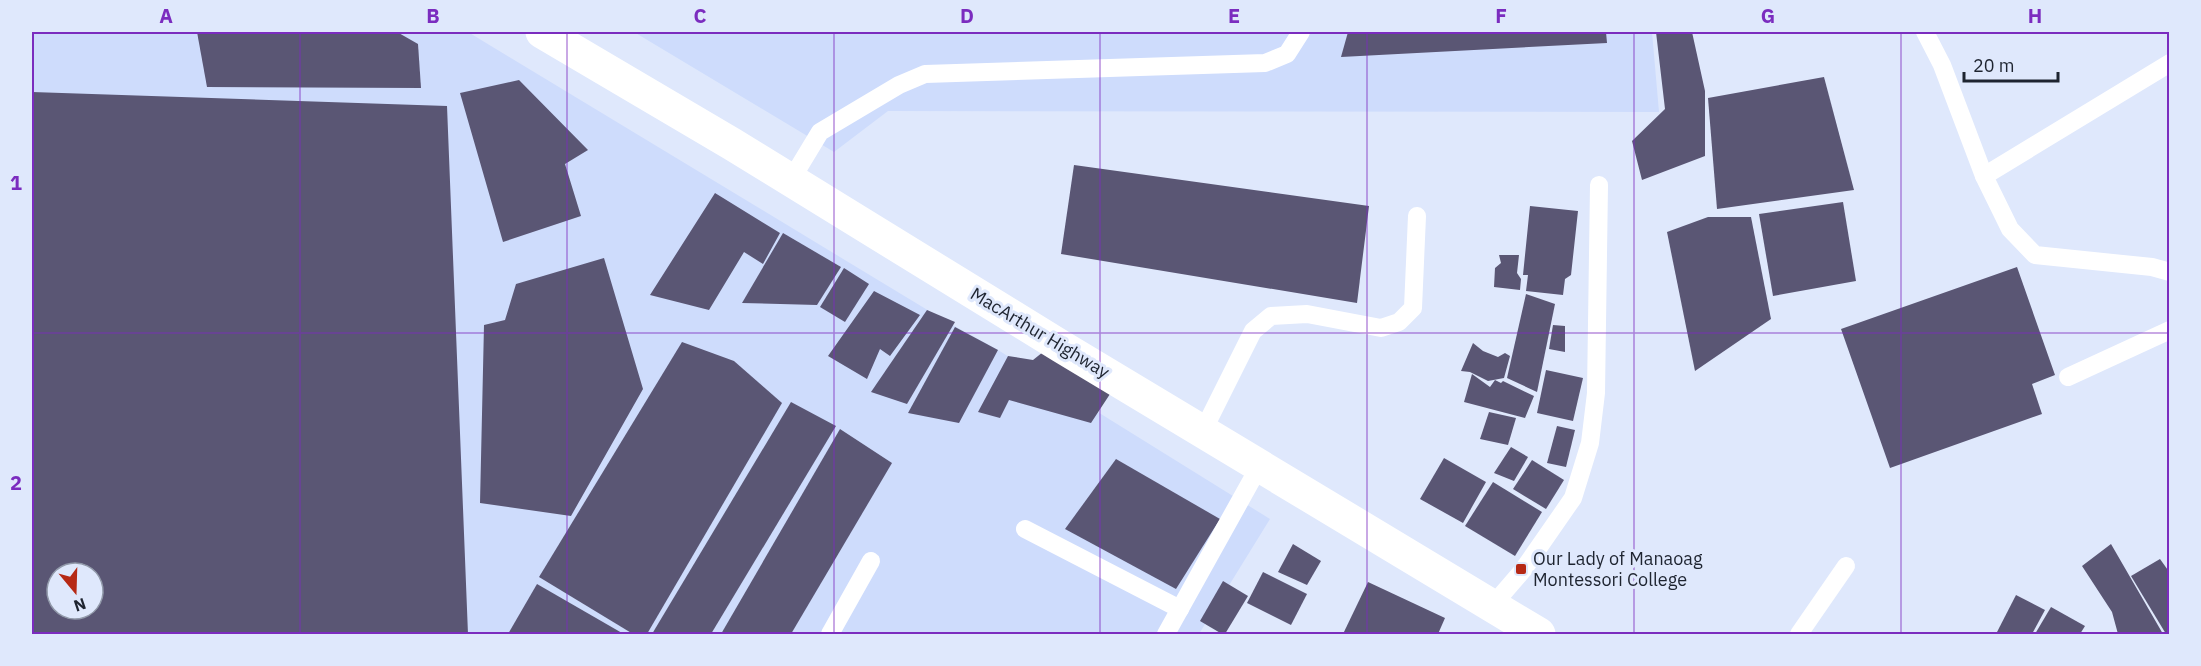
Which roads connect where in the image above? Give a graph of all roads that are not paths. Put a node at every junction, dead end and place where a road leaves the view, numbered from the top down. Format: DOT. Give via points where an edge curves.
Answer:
graph roads {
  1 [pos="542,32"];
  2 [pos="1300,32"];
  3 [pos="1925,32"];
  4 [pos="2169,63"];
  5 [pos="1984,176"];
  6 [pos="791,180"];
  7 [pos="1599,185"];
  8 [pos="1417,216"];
  9 [pos="2169,272"];
  10 [pos="2169,330"];
  11 [pos="2068,378"];
  12 [pos="1203,431"];
  13 [pos="1260,465"];
  14 [pos="1025,529"];
  15 [pos="871,561"];
  16 [pos="1846,566"];
  17 [pos="1492,606"];
  18 [pos="1180,609"];
  19 [pos="830,634"];
  20 [pos="1166,634"];
  21 [pos="1539,634"];
  22 [pos="1799,634"];
  1 -- 6 [label="highway, MacArthur Highway"];
  2 -- 6 [label="lane" via="1287,54 1264,63 925,75 899,85 820,132"];
  3 -- 5 [label="lane" via="1942,65"];
  4 -- 5 [label="lane"];
  5 -- 9 [label="lane" via="2010,229 2035,255"];
  6 -- 12 [label="highway, MacArthur Highway"];
  7 -- 17 [label="lane" via="1596,393 1590,443 1573,498 1523,570"];
  8 -- 12 [label="lane" via="1413,308 1400,321 1381,328 1308,314 1271,316 1253,331"];
  10 -- 11 [label="lane"];
  12 -- 13 [label="highway, MacArthur Highway"];
  13 -- 17 [label="highway, MacArthur Highway"];
  13 -- 18 [label="lane"];
  14 -- 18 [label="lane"];
  15 -- 19 [label="lane"];
  16 -- 22 [label="lane"];
  17 -- 21 [label="highway, MacArthur Highway"];
  18 -- 20 [label="lane"];
}
